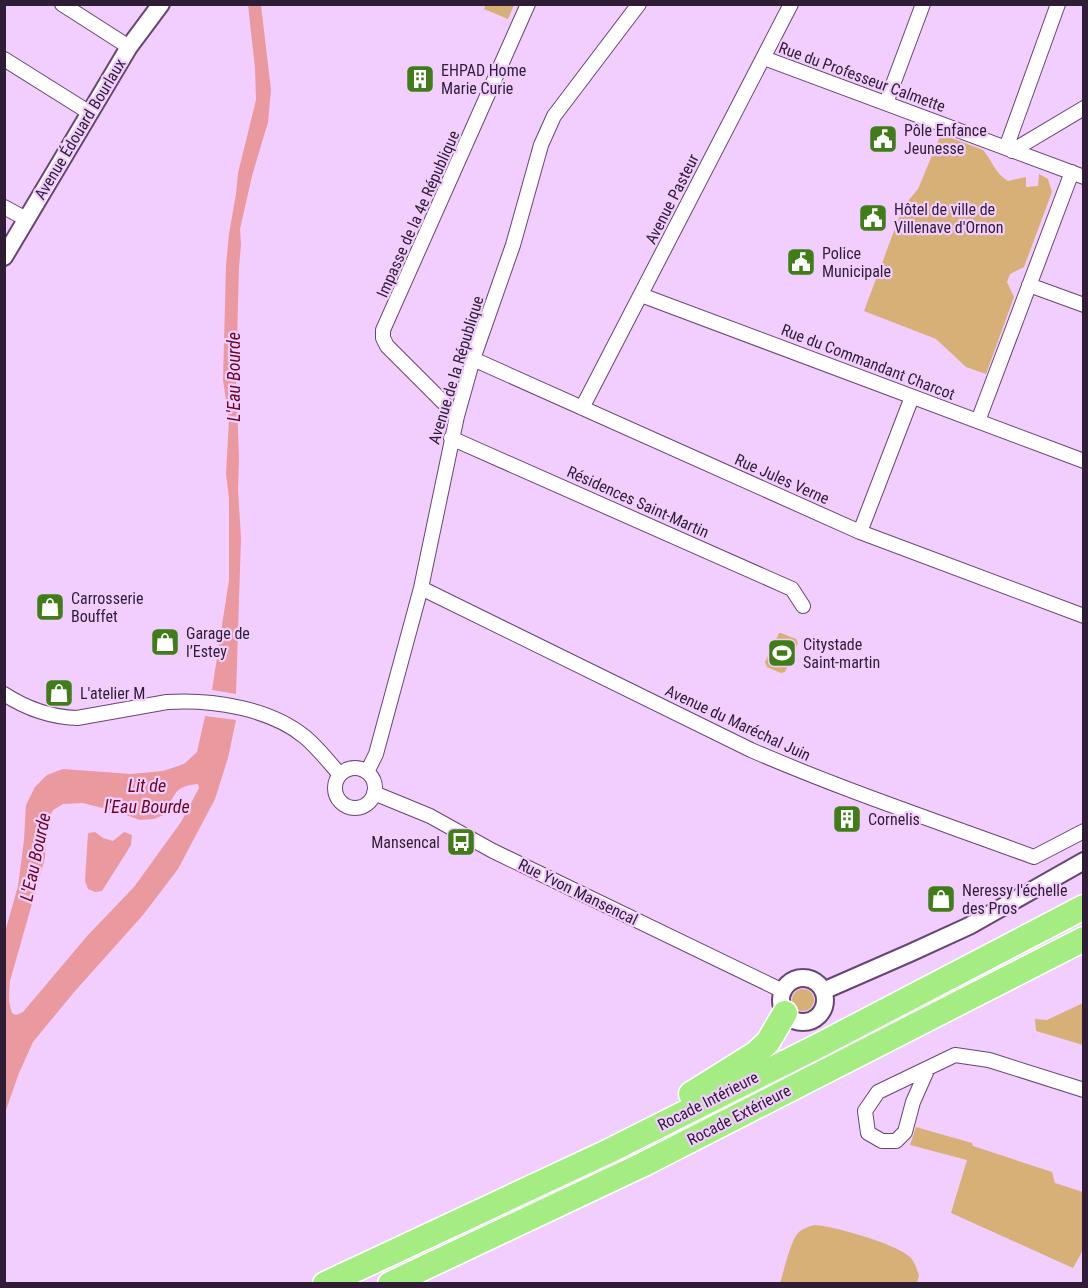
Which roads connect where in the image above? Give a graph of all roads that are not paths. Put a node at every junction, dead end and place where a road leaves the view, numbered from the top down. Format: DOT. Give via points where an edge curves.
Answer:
graph roads {
  1 [pos="62,4"];
  2 [pos="161,4"];
  3 [pos="528,4"];
  4 [pos="639,4"];
  5 [pos="791,4"];
  6 [pos="923,4"];
  7 [pos="1058,4"];
  8 [pos="129,47"];
  9 [pos="764,58"];
  10 [pos="4,59"];
  11 [pos="886,103"];
  12 [pos="1083,108"];
  13 [pos="90,113"];
  14 [pos="1009,149"];
  15 [pos="1078,174"];
  16 [pos="4,207"];
  17 [pos="26,219"];
  18 [pos="4,256"];
  19 [pos="1029,285"];
  20 [pos="641,295"];
  21 [pos="1083,305"];
  22 [pos="473,359"];
  23 [pos="912,397"];
  24 [pos="582,408"];
  25 [pos="457,416"];
  26 [pos="978,421"];
  27 [pos="452,438"];
  28 [pos="1083,461"];
  29 [pos="860,532"];
  30 [pos="421,588"];
  31 [pos="803,606"];
  32 [pos="1083,616"];
  33 [pos="4,694"];
  34 [pos="367,772"];
  35 [pos="340,775"];
  36 [pos="374,793"];
  37 [pos="1083,831"];
  38 [pos="1083,861"];
  39 [pos="1083,907"];
  40 [pos="1083,939"];
  41 [pos="1083,957"];
  42 [pos="823,990"];
  43 [pos="784,1002"];
  44 [pos="863,1052"];
  45 [pos="928,1068"];
  46 [pos="1083,1090"];
  47 [pos="607,1152"];
  48 [pos="326,1284"];
  49 [pos="390,1284"];
  1 -- 8 [label="street"];
  2 -- 8 [label="street, Avenue Édouard Bourlaux"];
  3 -- 25 [label="street, Impasse de la 4e République" via="383,330 387,346"];
  4 -- 22 [label="street, Avenue de la République" via="554,116 545,134 513,245"];
  5 -- 9 [label="street, Avenue Pasteur"];
  6 -- 11 [label="street"];
  7 -- 14 [label="street"];
  8 -- 13 [label="street, Avenue Édouard Bourlaux"];
  9 -- 11 [label="street, Rue du Professeur Calmette"];
  9 -- 20 [label="street, Avenue Pasteur"];
  10 -- 13 [label="street"];
  11 -- 14 [label="street, Rue du Professeur Calmette"];
  12 -- 14 [label="street"];
  13 -- 17 [label="street, Avenue Édouard Bourlaux"];
  14 -- 15 [label="street, Rue du Professeur Calmette"];
  15 -- 19 [label="street"];
  16 -- 17 [label="street"];
  17 -- 18 [label="street, Avenue Édouard Bourlaux"];
  19 -- 21 [label="street"];
  19 -- 26 [label="street"];
  20 -- 23 [label="street, Rue du Commandant Charcot"];
  20 -- 24 [label="street, Avenue Pasteur"];
  22 -- 24 [label="street, Rue Jules Verne"];
  22 -- 25 [label="street, Avenue de la République"];
  23 -- 26 [label="street, Rue du Commandant Charcot"];
  23 -- 29 [label="street"];
  24 -- 29 [label="street, Rue Jules Verne"];
  25 -- 27 [label="street, Avenue de la République"];
  26 -- 28 [label="street, Rue du Commandant Charcot"];
  27 -- 30 [label="street, Avenue de la République"];
  27 -- 31 [label="street, Résidences Saint-Martin" via="792,589"];
  29 -- 32 [label="street, Rue Jules Verne"];
  30 -- 34 [label="street, Avenue de la République" via="376,754"];
  30 -- 37 [label="street, Avenue du Maréchal Juin" via="792,768 1034,856"];
  33 -- 35 [label="street" via="37,711 77,718 167,702 199,701 245,709 287,725 305,737"];
  34 -- 35 [label="street" via="356,768"];
  34 -- 36 [label="street" via="374,782"];
  35 -- 36 [label="street" via="336,794 349,807 368,804"];
  36 -- 43 [label="street, Rue Yvon Mansencal" via="430,816"];
  38 -- 42 [label="street" via="969,926"];
  39 -- 47 [label="highway, Rocade Intérieure"];
  40 -- 44 [label="highway, Rocade Extérieure"];
  41 -- 44 [label="highway" via="972,1009"];
  42 -- 43 [label="street" via="813,980 792,980 786,985"];
  42 -- 43 [label="street" via="825,1005 811,1021 790,1018"];
  43 -- 47 [label="highway" via="768,1042"];
  44 -- 49 [label="highway, Rocade Extérieure" via="644,1164"];
  45 -- 45 [label="street" via="878,1092 865,1111 868,1133 882,1141 896,1141 905,1132"];
  45 -- 46 [label="street" via="955,1055 989,1060"];
  47 -- 48 [label="highway, Rocade Intérieure"];
}
